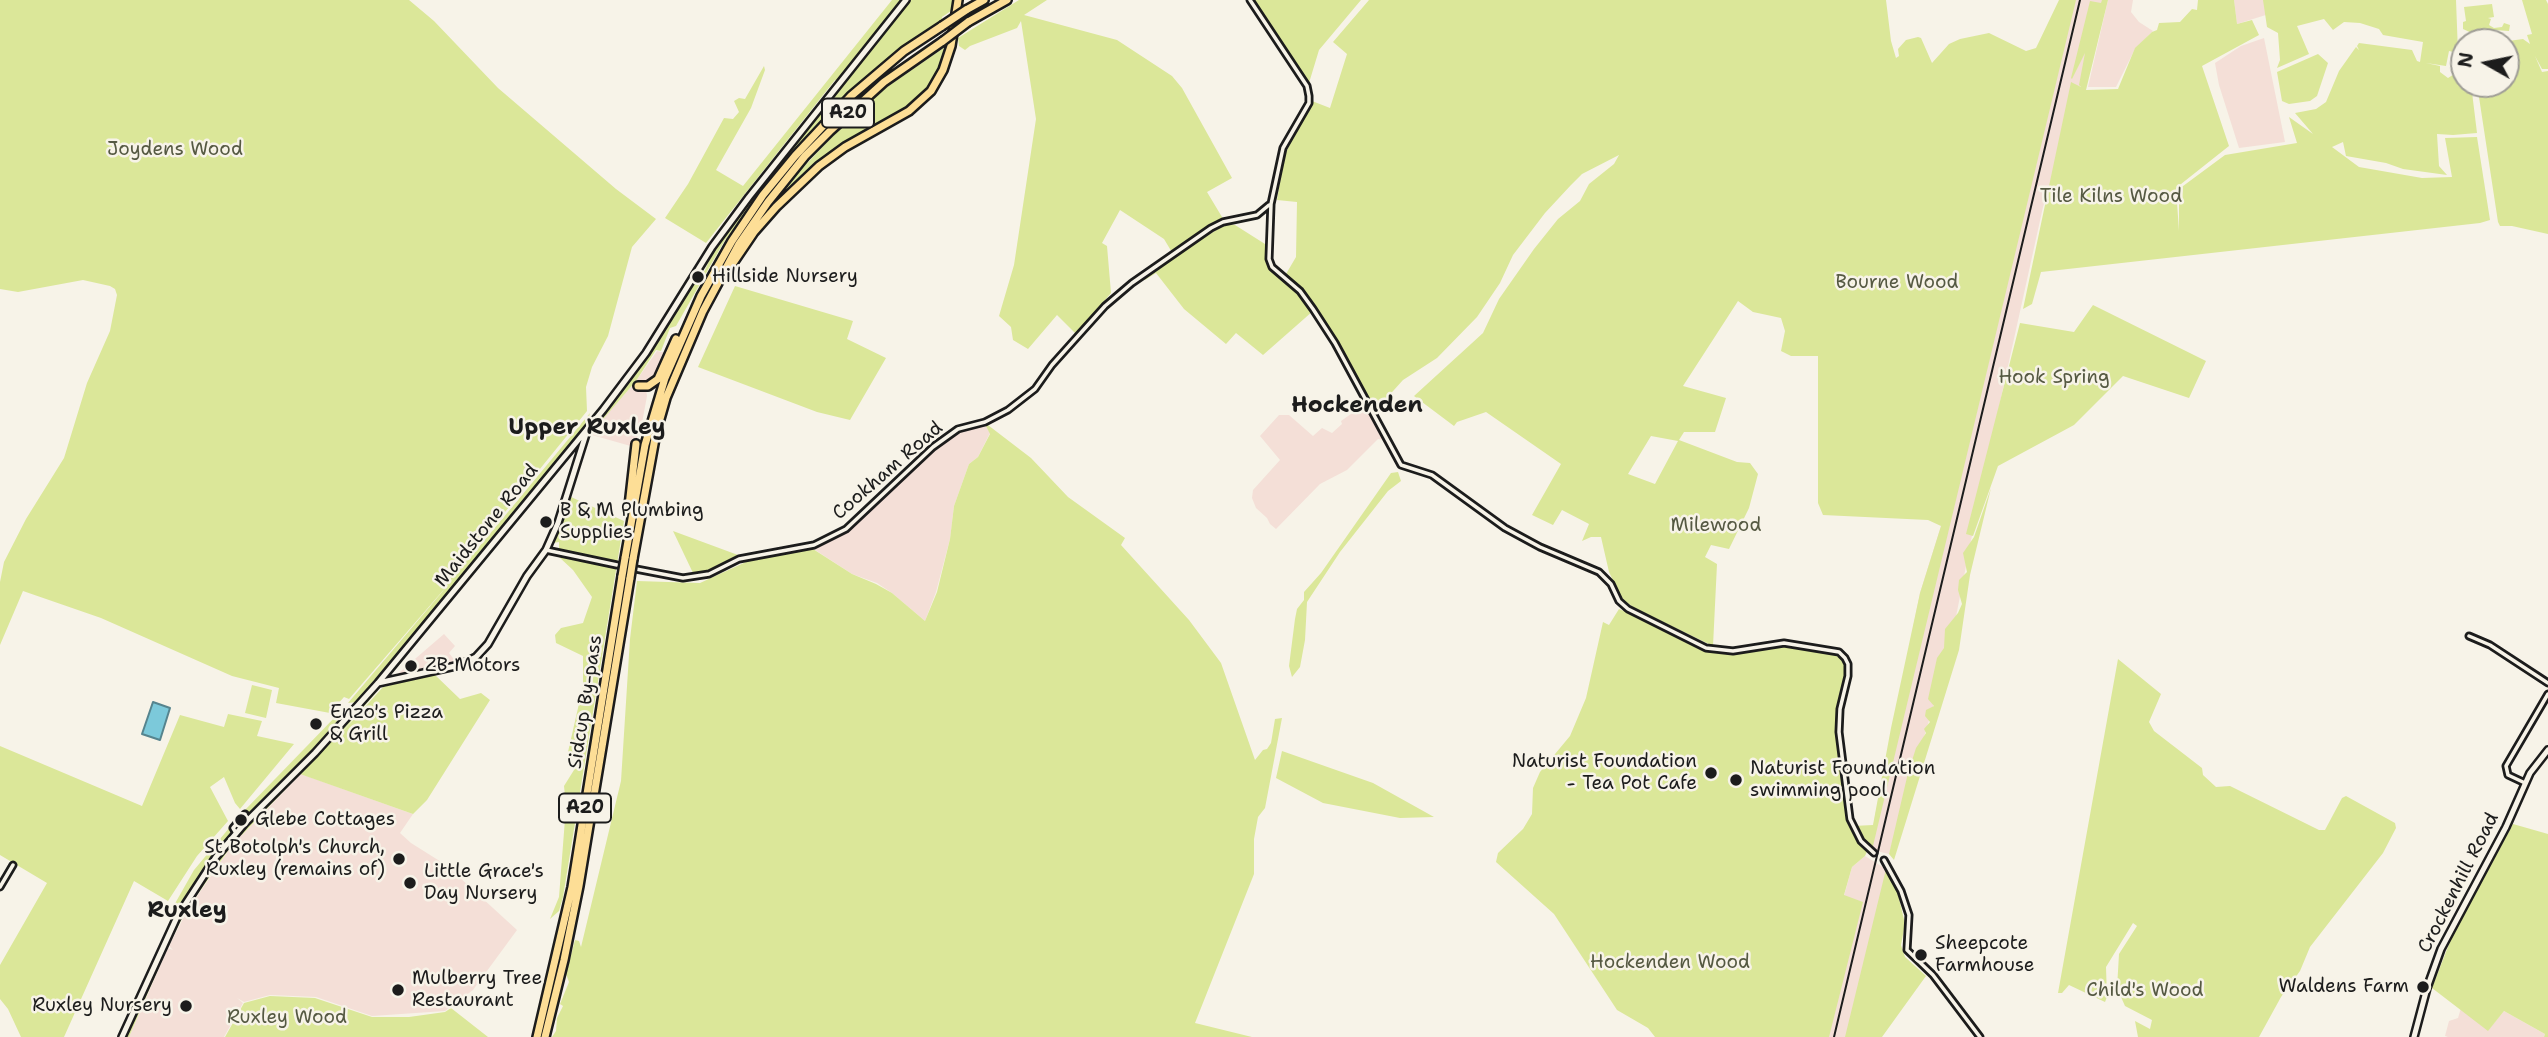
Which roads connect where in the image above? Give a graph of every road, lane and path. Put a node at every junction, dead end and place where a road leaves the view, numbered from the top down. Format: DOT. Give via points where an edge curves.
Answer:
graph roads {
  1 [pos="906,0"];
  2 [pos="958,0"];
  3 [pos="984,0"];
  4 [pos="1007,0"];
  5 [pos="1250,0"];
  6 [pos="766,199"];
  7 [pos="1270,204"];
  8 [pos="1257,215"];
  9 [pos="1269,220"];
  10 [pos="714,288"];
  11 [pos="701,296"];
  12 [pos="638,386"];
  13 [pos="587,430"];
  14 [pos="636,444"];
  15 [pos="627,542"];
  16 [pos="546,550"];
  17 [pos="629,559"];
  18 [pos="617,565"];
  19 [pos="636,569"];
  20 [pos="626,577"];
  21 [pos="2469,636"];
  22 [pos="378,683"];
  23 [pos="2548,683"];
  24 [pos="2548,694"];
  25 [pos="2548,750"];
  26 [pos="2525,783"];
  27 [pos="245,814"];
  28 [pos="236,833"];
  29 [pos="1874,853"];
  30 [pos="1884,860"];
  31 [pos="13,865"];
  32 [pos="0,887"];
  33 [pos="122,1037"];
  34 [pos="537,1037"];
  35 [pos="545,1037"];
  36 [pos="1980,1037"];
  37 [pos="2414,1037"];
  1 -- 13 [label="main road, Maidstone Road" via="749,197 646,353"];
  2 -- 10 [label="highway, A20" via="951,46 931,90 909,111 845,147 807,177 754,232"];
  3 -- 6 [label="highway, A20, bridge" via="904,51 851,96 795,156"];
  4 -- 6 [label="highway, A20, bridge" via="884,82"];
  5 -- 7 [label="street" via="1309,90 1309,103 1283,148"];
  6 -- 10 [label="highway, A20"];
  6 -- 11 [label="highway, A20" via="732,241"];
  7 -- 8 [label="street, Cookham Road"];
  7 -- 9 [label="street"];
  8 -- 9 [label="street"];
  8 -- 19 [label="street, Cookham Road" via="1223,222 1132,283 1105,306 1035,389 1008,410 958,429 933,447 846,529 814,545 739,559 709,574 683,578"];
  9 -- 29 [label="street" via="1272,267 1313,309 1401,465 1432,475 1539,547 1599,572 1628,610 1706,648 1732,651 1784,643 1839,652 1845,658 1848,676 1839,732 1850,819 1861,841"];
  10 -- 17 [label="highway, A20" via="666,398"];
  11 -- 12 [label="highway" via="657,379"];
  11 -- 15 [label="highway, A20" via="654,414"];
  13 -- 16 [label="main road"];
  13 -- 22 [label="main road, Maidstone Road"];
  14 -- 15 [label="highway"];
  15 -- 17 [label="highway, A20"];
  16 -- 18 [label="street"];
  16 -- 22 [label="main road" via="476,657 460,665"];
  17 -- 20 [label="highway, A20, bridge"];
  20 -- 34 [label="highway, Sidcup By-pass / A20" via="572,887"];
  20 -- 35 [label="highway, Sidcup By-pass / A20" via="579,886"];
  21 -- 23 [label="street"];
  22 -- 28 [label="main road, Maidstone Road"];
  24 -- 26 [label="street" via="2506,766 2508,775"];
  25 -- 26 [label="main road, Crockenhill Road"];
  26 -- 37 [label="main road, Crockenhill Road" via="2441,949"];
  27 -- 28 [label="street" via="233,828"];
  28 -- 33 [label="main road, Maidstone Road" via="177,916"];
  30 -- 36 [label="street" via="1909,915 1907,950 1933,975"];
  31 -- 32 [label="street"];
}
